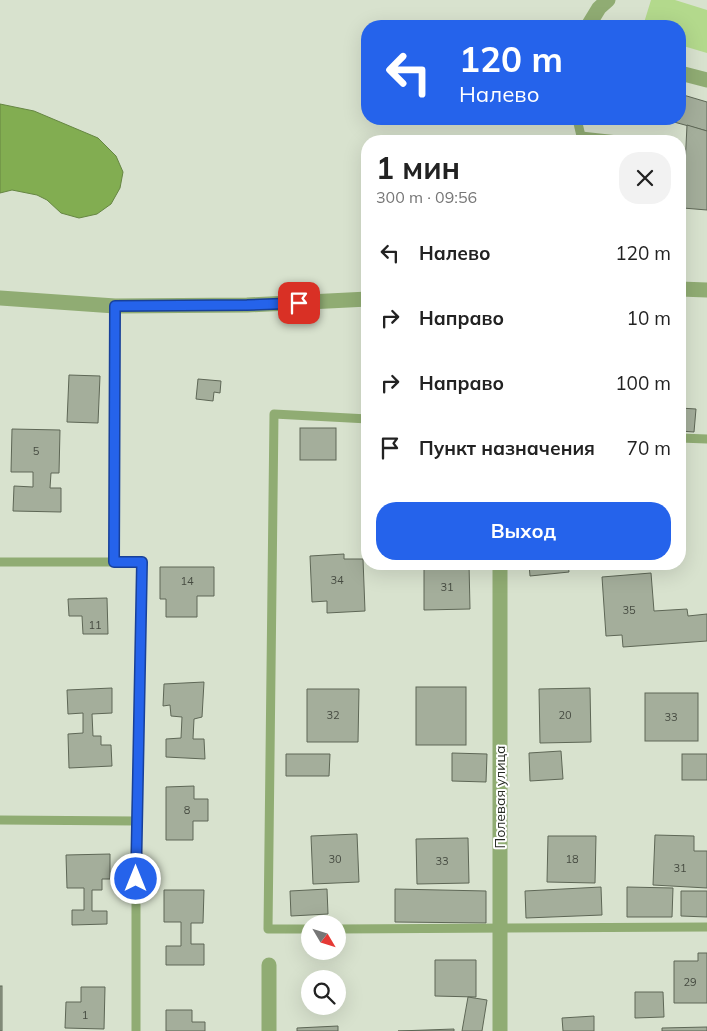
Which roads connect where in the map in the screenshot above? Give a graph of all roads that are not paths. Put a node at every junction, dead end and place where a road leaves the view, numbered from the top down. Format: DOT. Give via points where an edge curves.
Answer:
graph roads {
  1 [pos="608,0"];
  2 [pos="592,20"];
  3 [pos="686,75"];
  4 [pos="707,80"];
  5 [pos="686,289"];
  6 [pos="707,290"];
  7 [pos="0,298"];
  8 [pos="361,299"];
  9 [pos="115,306"];
  10 [pos="361,419"];
  11 [pos="686,438"];
  12 [pos="707,439"];
  13 [pos="0,562"];
  14 [pos="114,562"];
  15 [pos="500,570"];
  16 [pos="0,820"];
  17 [pos="136,822"];
  18 [pos="707,927"];
  19 [pos="500,928"];
  20 [pos="301,929"];
  21 [pos="346,929"];
  22 [pos="269,965"];
  23 [pos="136,1031"];
  24 [pos="269,1031"];
  25 [pos="500,1031"];
  1 -- 2 [label="street"];
  3 -- 4 [label="street"];
  5 -- 6 [label="street"];
  7 -- 9 [label="street"];
  8 -- 9 [label="street" via="247,305"];
  9 -- 14 [label="lane"];
  10 -- 20 [label="lane" via="274,414 268,929"];
  11 -- 12 [label="lane"];
  13 -- 14 [label="lane"];
  14 -- 17 [label="lane" via="142,562"];
  15 -- 19 [label="street, Полевая улица"];
  16 -- 17 [label="lane"];
  17 -- 23 [label="lane"];
  18 -- 19 [label="lane"];
  19 -- 21 [label="lane"];
  19 -- 25 [label="street, Полевая улица"];
  22 -- 24 [label="street"];
}
